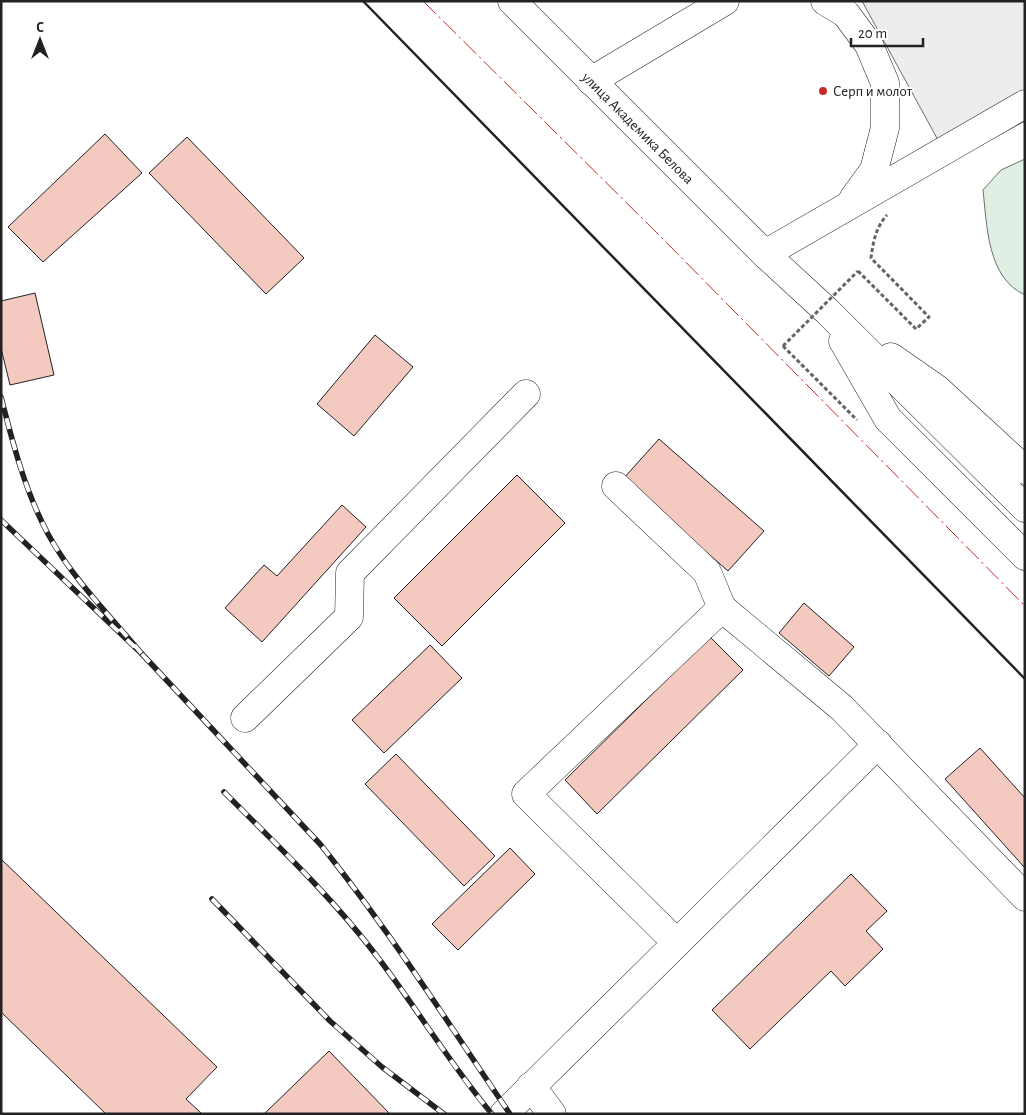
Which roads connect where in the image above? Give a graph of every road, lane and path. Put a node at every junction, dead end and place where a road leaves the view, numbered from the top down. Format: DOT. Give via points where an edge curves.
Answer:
graph roads {
  1 [pos="512,1"];
  2 [pos="725,1"];
  3 [pos="825,1"];
  4 [pos="592,81"];
  5 [pos="1025,104"];
  6 [pos="848,206"];
  7 [pos="888,214"];
  8 [pos="765,254"];
  9 [pos="827,311"];
  10 [pos="827,390"];
  11 [pos="526,394"];
  12 [pos="1025,470"];
  13 [pos="616,486"];
  14 [pos="1025,508"];
  15 [pos="1025,556"];
  16 [pos="722,608"];
  17 [pos="245,718"];
  18 [pos="878,744"];
  19 [pos="1025,897"];
  20 [pos="677,943"];
  21 [pos="531,1086"];
  22 [pos="504,1114"];
  23 [pos="552,1114"];
  1 -- 4 [label="main road, улица Академика Белова"];
  2 -- 4 [label="main road"];
  3 -- 6 [label="main road" via="846,14 869,45 885,83 886,128 874,170"];
  4 -- 8 [label="main road, улица Академика Белова"];
  5 -- 6 [label="main road"];
  6 -- 8 [label="main road"];
  7 -- 10 [label="path, bridge" via="874,238 870,258 929,317 916,329 858,271 783,346"];
  8 -- 9 [label="main road, улица Академика Белова"];
  9 -- 12 [label="main road" via="937,389"];
  9 -- 14 [label="main road"];
  9 -- 15 [label="main road" via="888,419"];
  11 -- 17 [label="main road" via="350,573 349,617"];
  13 -- 16 [label="main road" via="707,572"];
  16 -- 18 [label="main road" via="830,697"];
  16 -- 20 [label="main road" via="526,794"];
  18 -- 19 [label="main road"];
  18 -- 20 [label="main road"];
  20 -- 21 [label="main road"];
  21 -- 22 [label="main road"];
  21 -- 23 [label="main road"];
}
